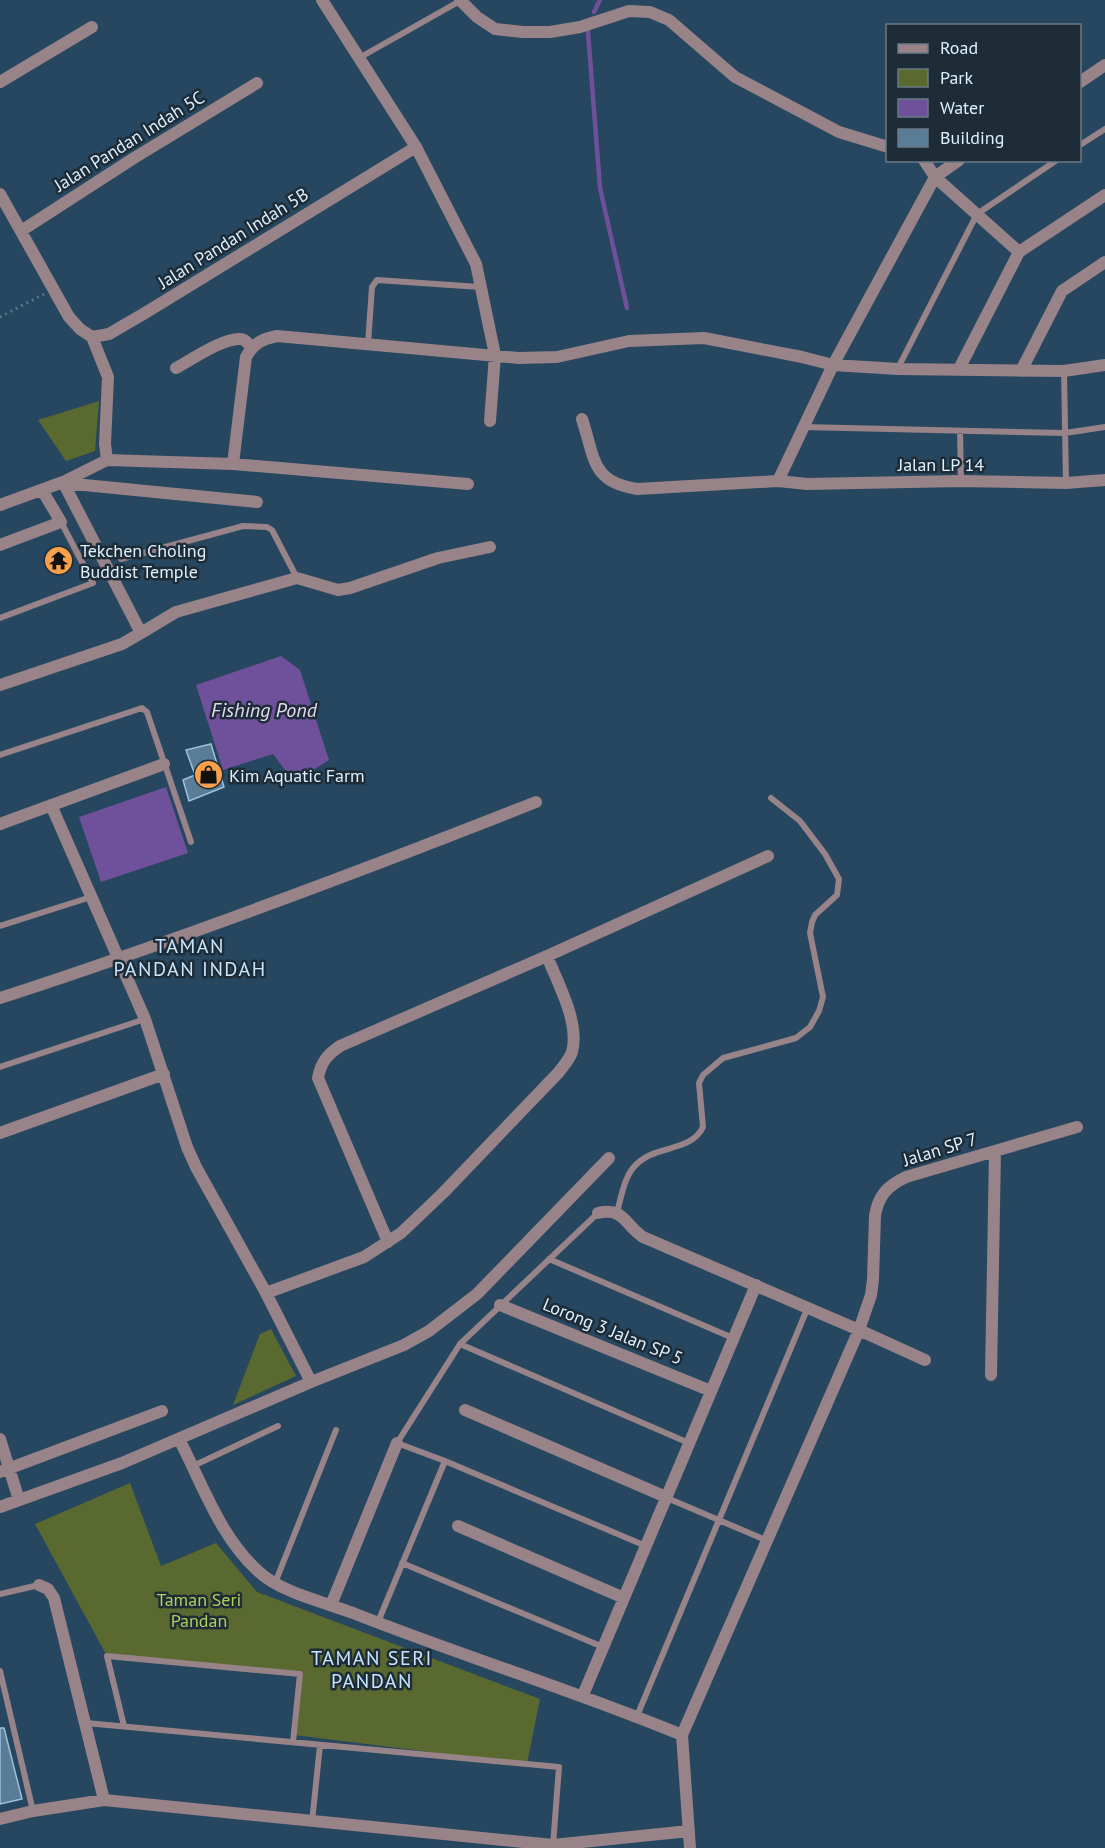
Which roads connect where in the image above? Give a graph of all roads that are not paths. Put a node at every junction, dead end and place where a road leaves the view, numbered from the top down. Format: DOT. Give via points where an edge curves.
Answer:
graph roads {
  1 [pos="322,0"];
  2 [pos="461,0"];
  3 [pos="92,27"];
  4 [pos="359,58"];
  5 [pos="1105,65"];
  6 [pos="1081,81"];
  7 [pos="0,82"];
  8 [pos="257,82"];
  9 [pos="1105,129"];
  10 [pos="1081,145"];
  11 [pos="886,146"];
  12 [pos="416,147"];
  13 [pos="925,162"];
  14 [pos="956,162"];
  15 [pos="1054,162"];
  16 [pos="935,177"];
  17 [pos="0,194"];
  18 [pos="1105,195"];
  19 [pos="977,214"];
  20 [pos="21,231"];
  21 [pos="1019,252"];
  22 [pos="1105,262"];
  23 [pos="481,287"];
  24 [pos="92,337"];
  25 [pos="368,344"];
  26 [pos="251,347"];
  27 [pos="495,355"];
  28 [pos="833,365"];
  29 [pos="1105,365"];
  30 [pos="176,368"];
  31 [pos="898,369"];
  32 [pos="959,369"];
  33 [pos="1021,371"];
  34 [pos="1064,371"];
  35 [pos="582,419"];
  36 [pos="490,421"];
  37 [pos="803,427"];
  38 [pos="1105,427"];
  39 [pos="960,431"];
  40 [pos="1065,432"];
  41 [pos="107,460"];
  42 [pos="233,464"];
  43 [pos="1105,480"];
  44 [pos="778,481"];
  45 [pos="961,481"];
  46 [pos="63,482"];
  47 [pos="1066,483"];
  48 [pos="468,484"];
  49 [pos="42,490"];
  50 [pos="257,502"];
  51 [pos="0,506"];
  52 [pos="61,522"];
  53 [pos="0,545"];
  54 [pos="490,547"];
  55 [pos="121,559"];
  56 [pos="297,578"];
  57 [pos="0,618"];
  58 [pos="141,633"];
  59 [pos="0,685"];
  60 [pos="0,755"];
  61 [pos="164,764"];
  62 [pos="771,798"];
  63 [pos="536,802"];
  64 [pos="51,806"];
  65 [pos="0,824"];
  66 [pos="191,842"];
  67 [pos="768,856"];
  68 [pos="92,897"];
  69 [pos="0,926"];
  70 [pos="548,956"];
  71 [pos="120,959"];
  72 [pos="0,998"];
  73 [pos="145,1019"];
  74 [pos="0,1067"];
  75 [pos="164,1074"];
  76 [pos="1077,1127"];
  77 [pos="0,1133"];
  78 [pos="995,1152"];
  79 [pos="609,1158"];
  80 [pos="617,1212"];
  81 [pos="598,1213"];
  82 [pos="388,1242"];
  83 [pos="549,1259"];
  84 [pos="756,1285"];
  85 [pos="266,1293"];
  86 [pos="501,1305"];
  87 [pos="808,1307"];
  88 [pos="860,1330"];
  89 [pos="733,1338"];
  90 [pos="460,1344"];
  91 [pos="925,1359"];
  92 [pos="991,1375"];
  93 [pos="311,1382"];
  94 [pos="711,1391"];
  95 [pos="465,1410"];
  96 [pos="162,1411"];
  97 [pos="278,1426"];
  98 [pos="336,1430"];
  99 [pos="179,1439"];
  100 [pos="0,1440"];
  101 [pos="397,1443"];
  102 [pos="689,1443"];
  103 [pos="445,1461"];
  104 [pos="193,1466"];
  105 [pos="4,1470"];
  106 [pos="666,1497"];
  107 [pos="19,1500"];
  108 [pos="0,1507"];
  109 [pos="721,1520"];
  110 [pos="458,1526"];
  111 [pos="768,1541"];
  112 [pos="647,1546"];
  113 [pos="402,1563"];
  114 [pos="274,1584"];
  115 [pos="39,1585"];
  116 [pos="0,1594"];
  117 [pos="624,1598"];
  118 [pos="331,1605"];
  119 [pos="378,1623"];
  120 [pos="603,1648"];
  121 [pos="0,1671"];
  122 [pos="583,1695"];
  123 [pos="637,1716"];
  124 [pos="86,1723"];
  125 [pos="124,1726"];
  126 [pos="682,1735"];
  127 [pos="293,1742"];
  128 [pos="320,1745"];
  129 [pos="104,1800"];
  130 [pos="33,1812"];
  131 [pos="0,1819"];
  132 [pos="312,1822"];
  133 [pos="689,1831"];
  134 [pos="554,1845"];
  135 [pos="690,1848"];
  1 -- 4 [label="street"];
  2 -- 4 [label="lane"];
  2 -- 11 [label="street" via="495,29 523,32 580,27 629,11 650,12 669,20 735,78 839,132"];
  3 -- 7 [label="street"];
  4 -- 12 [label="street"];
  5 -- 6 [label="street"];
  8 -- 20 [label="street, Jalan Pandan Indah 5C"];
  9 -- 10 [label="lane"];
  12 -- 23 [label="street" via="476,264"];
  12 -- 24 [label="street, Jalan Pandan Indah 5B" via="145,313 109,334"];
  13 -- 16 [label="street"];
  14 -- 16 [label="street"];
  15 -- 19 [label="lane"];
  16 -- 19 [label="street"];
  16 -- 28 [label="street"];
  17 -- 20 [label="street"];
  18 -- 21 [label="street"];
  19 -- 21 [label="street"];
  19 -- 31 [label="lane"];
  20 -- 24 [label="street" via="69,317"];
  21 -- 32 [label="street"];
  22 -- 33 [label="street" via="1062,291"];
  23 -- 25 [label="lane" via="377,280 372,287"];
  23 -- 27 [label="street"];
  24 -- 41 [label="street" via="108,378"];
  25 -- 26 [label="street" via="277,336 262,339"];
  25 -- 27 [label="street"];
  26 -- 30 [label="street" via="239,339 224,343"];
  26 -- 42 [label="street" via="246,357"];
  27 -- 28 [label="street" via="557,357 629,341 705,338"];
  27 -- 36 [label="street"];
  28 -- 31 [label="street"];
  28 -- 37 [label="street"];
  29 -- 34 [label="street"];
  31 -- 32 [label="street"];
  32 -- 33 [label="street"];
  33 -- 34 [label="street"];
  34 -- 40 [label="lane"];
  35 -- 44 [label="street, Jalan LP 14" via="600,472 620,486 637,489"];
  37 -- 39 [label="lane"];
  37 -- 44 [label="street"];
  38 -- 40 [label="lane"];
  39 -- 40 [label="lane"];
  39 -- 45 [label="lane"];
  40 -- 47 [label="lane"];
  41 -- 42 [label="street"];
  41 -- 46 [label="street"];
  42 -- 48 [label="street"];
  43 -- 47 [label="street, Jalan LP 14"];
  44 -- 45 [label="street, Jalan LP 14"];
  45 -- 47 [label="street, Jalan LP 14"];
  46 -- 49 [label="street"];
  46 -- 50 [label="street"];
  46 -- 58 [label="street"];
  49 -- 51 [label="street"];
  49 -- 52 [label="street"];
  52 -- 53 [label="street"];
  52 -- 57 [label="lane" via="93,583"];
  54 -- 56 [label="street" via="438,558 338,590"];
  55 -- 56 [label="lane" via="243,526 267,527"];
  56 -- 58 [label="street" via="176,612"];
  58 -- 59 [label="street" via="122,644"];
  60 -- 61 [label="lane" via="142,708 147,712"];
  61 -- 64 [label="street"];
  61 -- 66 [label="lane"];
  62 -- 80 [label="lane" via="800,821 839,879 837,896 815,915 810,933 823,997 819,1011 810,1027 796,1038 723,1058 713,1065 699,1083 703,1127 700,1132 687,1143 650,1153 633,1167"];
  63 -- 71 [label="street"];
  64 -- 65 [label="street"];
  64 -- 68 [label="street"];
  67 -- 70 [label="street"];
  68 -- 69 [label="lane"];
  68 -- 71 [label="street"];
  70 -- 82 [label="street" via="572,1021 571,1054 560,1072 443,1193"];
  70 -- 82 [label="street" via="339,1046 320,1065 318,1078 322,1089"];
  71 -- 72 [label="street"];
  71 -- 73 [label="street"];
  73 -- 74 [label="lane"];
  73 -- 75 [label="street"];
  75 -- 77 [label="street"];
  75 -- 85 [label="street" via="187,1147 207,1191"];
  76 -- 78 [label="street, Jalan SP 7"];
  78 -- 88 [label="street, Jalan SP 7" via="906,1178 883,1192 875,1216 871,1295"];
  78 -- 92 [label="street"];
  79 -- 93 [label="street" via="453,1314 404,1345"];
  80 -- 81 [label="street"];
  80 -- 84 [label="street" via="643,1237"];
  81 -- 83 [label="lane"];
  82 -- 85 [label="street" via="364,1257"];
  83 -- 86 [label="lane"];
  83 -- 89 [label="lane"];
  84 -- 87 [label="street"];
  84 -- 89 [label="street"];
  85 -- 93 [label="street"];
  86 -- 90 [label="lane"];
  86 -- 94 [label="street, Lorong 3 Jalan SP 5"];
  87 -- 88 [label="street"];
  87 -- 109 [label="lane"];
  88 -- 91 [label="street"];
  88 -- 111 [label="street, Jalan SP 7"];
  89 -- 94 [label="street"];
  90 -- 101 [label="lane"];
  90 -- 102 [label="lane"];
  93 -- 99 [label="street"];
  94 -- 102 [label="street"];
  95 -- 106 [label="street"];
  96 -- 105 [label="street"];
  97 -- 104 [label="lane"];
  98 -- 114 [label="lane"];
  99 -- 104 [label="street"];
  99 -- 107 [label="street"];
  100 -- 105 [label="street"];
  101 -- 103 [label="lane"];
  101 -- 118 [label="street"];
  102 -- 106 [label="street"];
  103 -- 112 [label="lane"];
  103 -- 113 [label="lane"];
  104 -- 114 [label="street" via="239,1550"];
  105 -- 107 [label="street"];
  106 -- 109 [label="lane"];
  106 -- 112 [label="street"];
  107 -- 108 [label="street"];
  109 -- 111 [label="lane"];
  109 -- 123 [label="lane"];
  110 -- 117 [label="street"];
  111 -- 126 [label="street, Jalan SP 7"];
  112 -- 117 [label="street"];
  113 -- 119 [label="lane"];
  113 -- 120 [label="lane"];
  114 -- 118 [label="street"];
  115 -- 116 [label="lane"];
  115 -- 124 [label="street" via="54,1598"];
  117 -- 120 [label="street"];
  118 -- 119 [label="street"];
  119 -- 122 [label="street"];
  120 -- 122 [label="street"];
  121 -- 130 [label="lane"];
  122 -- 123 [label="street"];
  123 -- 126 [label="street"];
  124 -- 125 [label="lane"];
  124 -- 129 [label="street"];
  125 -- 127 [label="lane"];
  125 -- 127 [label="lane" via="107,1656 300,1674"];
  126 -- 133 [label="street"];
  127 -- 128 [label="lane"];
  128 -- 132 [label="lane"];
  128 -- 134 [label="lane" via="559,1767"];
  129 -- 130 [label="street"];
  129 -- 132 [label="street"];
  130 -- 131 [label="street"];
  132 -- 134 [label="street"];
  133 -- 134 [label="street"];
  133 -- 135 [label="street"];
}
